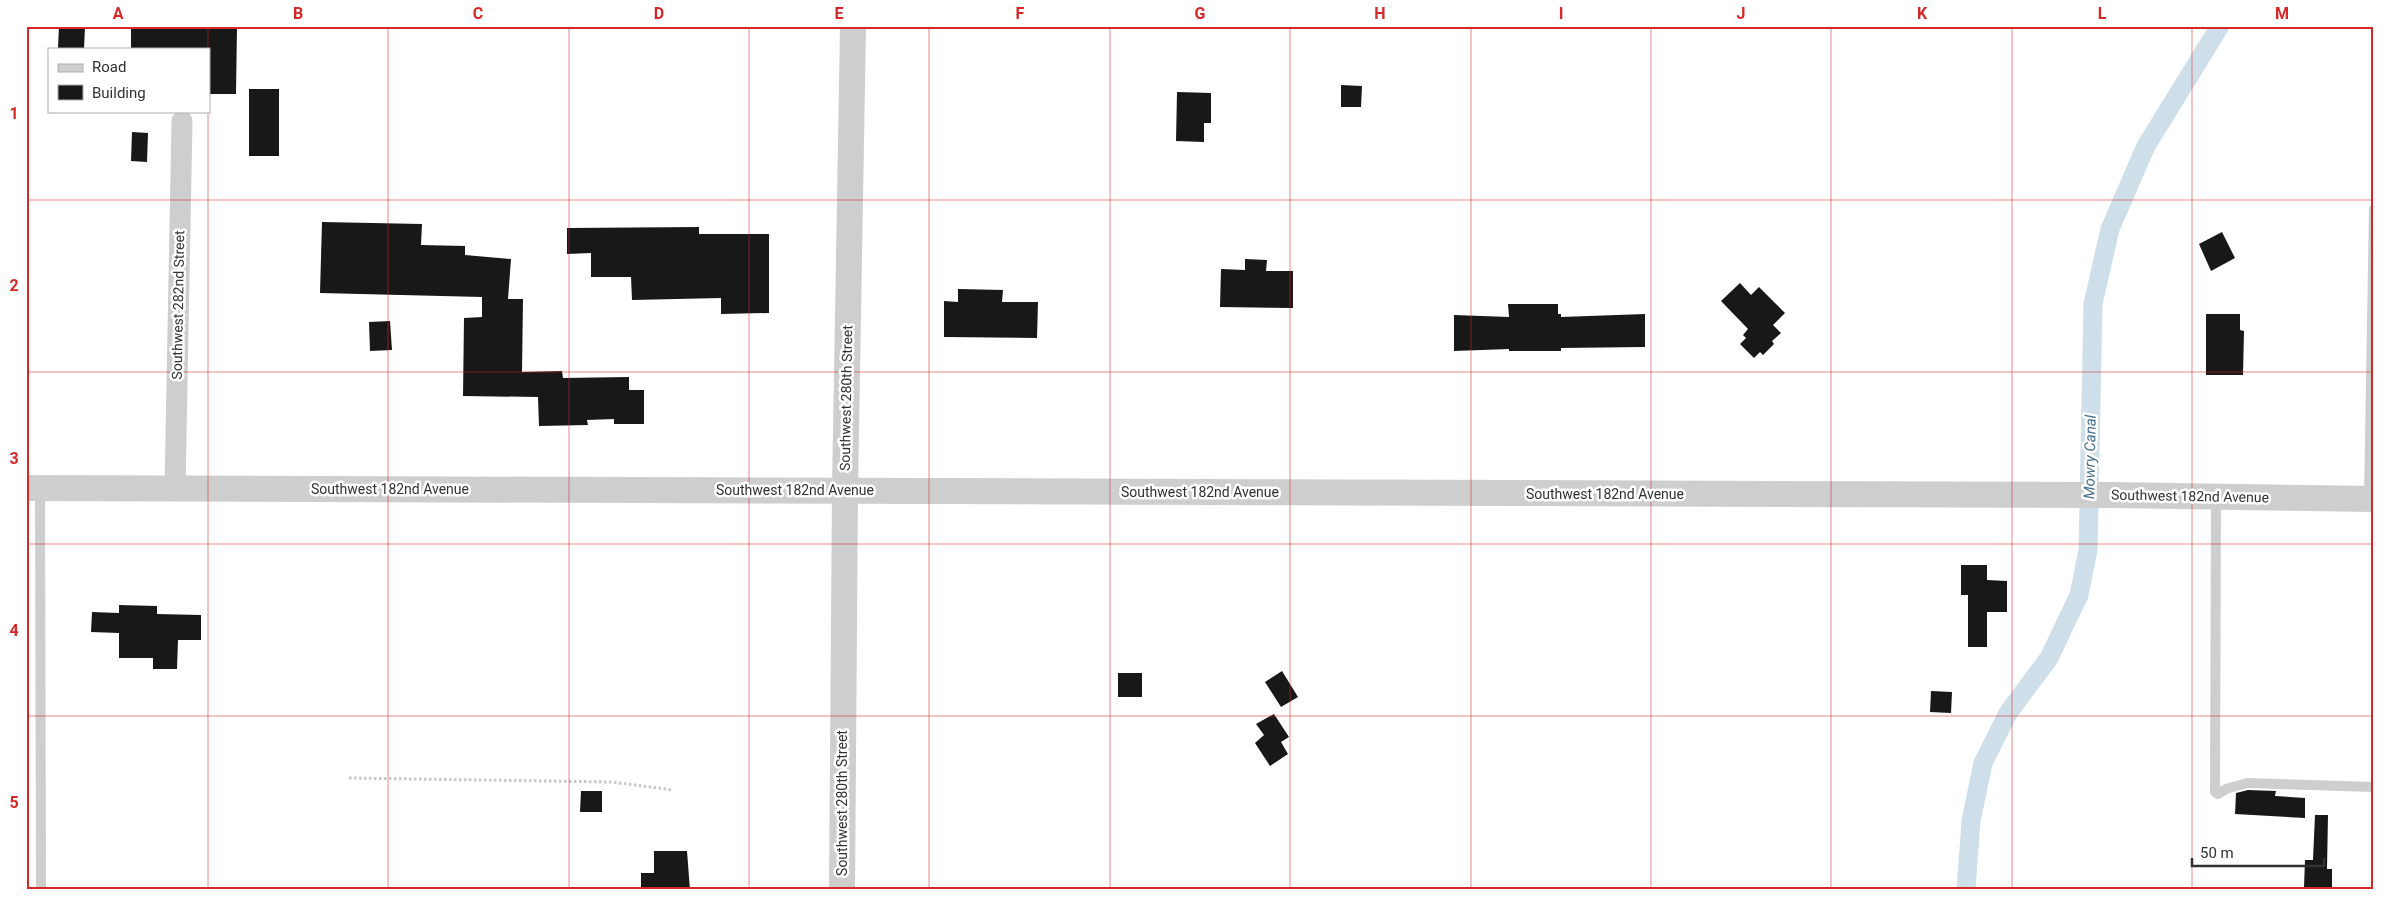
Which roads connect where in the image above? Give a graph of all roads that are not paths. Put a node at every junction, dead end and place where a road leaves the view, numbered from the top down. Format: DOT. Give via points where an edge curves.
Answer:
graph roads {
  1 [pos="853,26"];
  2 [pos="182,121"];
  3 [pos="2374,209"];
  4 [pos="33,488"];
  5 [pos="175,489"];
  6 [pos="845,490"];
  7 [pos="2216,497"];
  8 [pos="2372,499"];
  9 [pos="2374,787"];
  10 [pos="41,890"];
  11 [pos="842,890"];
  1 -- 6 [label="street, Southwest 280th Street"];
  2 -- 5 [label="street, Southwest 282nd Street"];
  3 -- 8 [label="lane"];
  4 -- 5 [label="street, Southwest 182nd Avenue"];
  4 -- 10 [label="lane"];
  5 -- 6 [label="street, Southwest 182nd Avenue"];
  6 -- 7 [label="street, Southwest 182nd Avenue"];
  6 -- 11 [label="street, Southwest 280th Street"];
  7 -- 8 [label="street, Southwest 182nd Avenue"];
  7 -- 9 [label="lane" via="2215,792 2218,794 2247,783"];
}
